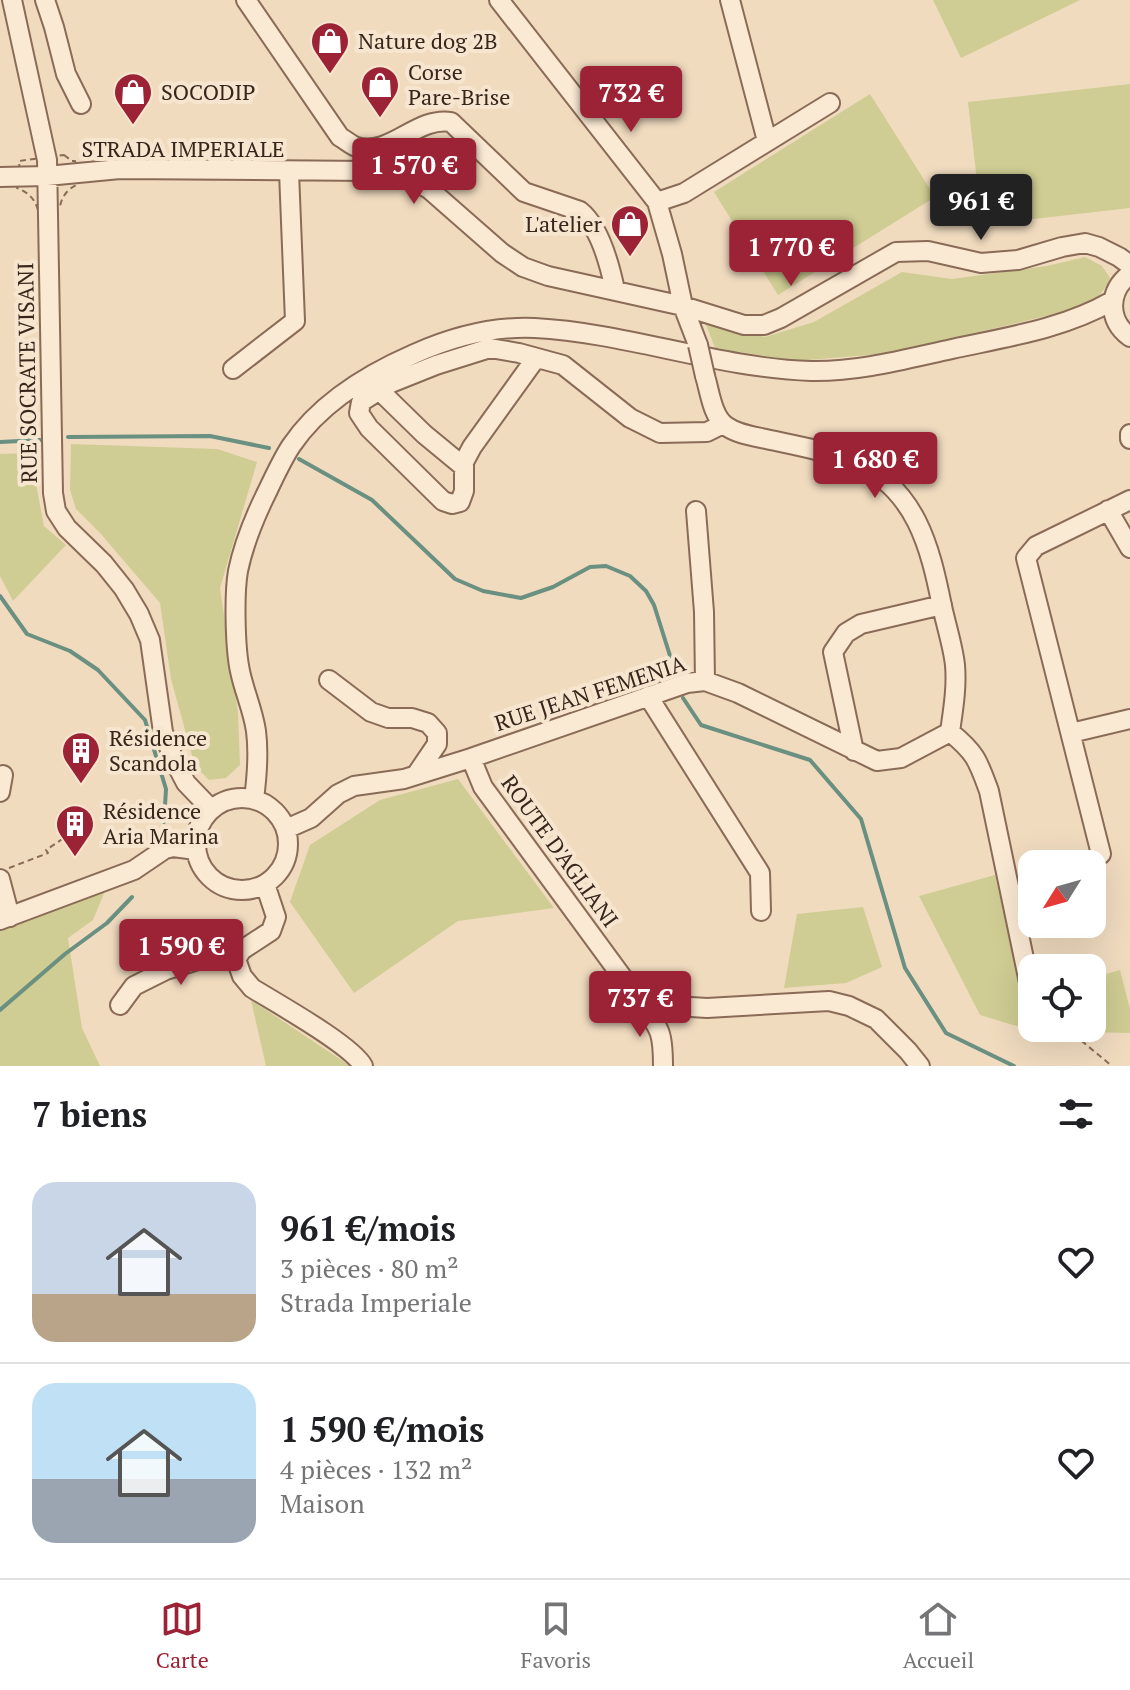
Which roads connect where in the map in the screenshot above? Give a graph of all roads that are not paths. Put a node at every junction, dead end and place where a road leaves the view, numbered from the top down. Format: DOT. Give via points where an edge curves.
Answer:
graph roads {
  1 [pos="12,0"];
  2 [pos="45,0"];
  3 [pos="246,0"];
  4 [pos="499,0"];
  5 [pos="730,0"];
  6 [pos="830,103"];
  7 [pos="81,104"];
  8 [pos="767,141"];
  9 [pos="289,172"];
  10 [pos="47,176"];
  11 [pos="0,177"];
  12 [pos="657,202"];
  13 [pos="1072,245"];
  14 [pos="1130,265"];
  15 [pos="1125,278"];
  16 [pos="615,290"];
  17 [pos="1112,301"];
  18 [pos="683,306"];
  19 [pos="1058,326"];
  20 [pos="1125,332"];
  21 [pos="536,358"];
  22 [pos="233,369"];
  23 [pos="379,390"];
  24 [pos="723,424"];
  25 [pos="464,467"];
  26 [pos="1130,500"];
  27 [pos="1108,510"];
  28 [pos="696,511"];
  29 [pos="1130,548"];
  30 [pos="942,605"];
  31 [pos="329,680"];
  32 [pos="705,681"];
  33 [pos="648,696"];
  34 [pos="1130,719"];
  35 [pos="950,732"];
  36 [pos="1071,733"];
  37 [pos="854,751"];
  38 [pos="471,758"];
  39 [pos="416,775"];
  40 [pos="254,799"];
  41 [pos="211,809"];
  42 [pos="286,829"];
  43 [pos="196,850"];
  44 [pos="1100,850"];
  45 [pos="0,879"];
  46 [pos="265,884"];
  47 [pos="761,911"];
  48 [pos="5,918"];
  49 [pos="242,950"];
  50 [pos="1023,954"];
  51 [pos="642,1004"];
  52 [pos="120,1005"];
  53 [pos="363,1066"];
  54 [pos="663,1066"];
  55 [pos="920,1066"];
  1 -- 10 [label="street, RUE SOCRATE VISANI"];
  2 -- 7 [label="street" via="66,74"];
  3 -- 16 [label="street" via="340,137 357,147 377,149 420,127 451,122 524,192 587,217"];
  4 -- 12 [label="street"];
  5 -- 8 [label="street"];
  6 -- 8 [label="street"];
  8 -- 12 [label="street" via="684,193"];
  9 -- 10 [label="street, STRADA IMPERIALE" via="120,169"];
  9 -- 16 [label="street, STRADA IMPERIALE" via="401,175 429,189 523,267"];
  9 -- 22 [label="street" via="295,321"];
  10 -- 11 [label="street, STRADA IMPERIALE"];
  10 -- 41 [label="street, RUE SOCRATE VISANI" via="56,511 111,572 139,614 150,640 163,732 186,783"];
  12 -- 18 [label="street"];
  13 -- 14 [label="street, STRADA IMPERIALE" via="1099,247"];
  13 -- 15 [label="street" via="1098,256"];
  13 -- 18 [label="street, STRADA IMPERIALE" via="1018,260 981,263 928,251 896,252 764,325 744,325"];
  15 -- 17 [label="street"];
  16 -- 18 [label="street, STRADA IMPERIALE"];
  17 -- 19 [label="street"];
  17 -- 20 [label="street"];
  18 -- 24 [label="street, bridge" via="715,413"];
  19 -- 20 [label="street" via="1094,325"];
  19 -- 40 [label="street" via="856,369 812,371 533,328 485,331 438,343 355,385 323,409 293,443 251,522 238,574 240,670 256,727"];
  21 -- 23 [label="street" via="490,348"];
  21 -- 24 [label="street" via="563,365 630,418 660,433 707,432"];
  21 -- 25 [label="street" via="472,447"];
  23 -- 25 [label="street"];
  23 -- 25 [label="street" via="361,402 359,413 443,501 460,502"];
  24 -- 30 [label="street" via="738,433 855,462 882,478 917,521"];
  26 -- 27 [label="street"];
  27 -- 29 [label="street"];
  27 -- 36 [label="street" via="1036,546 1026,558"];
  28 -- 32 [label="street"];
  30 -- 35 [label="street" via="955,664"];
  30 -- 37 [label="street" via="861,624 846,633 833,652"];
  31 -- 39 [label="street" via="371,712 428,723 437,733 437,744"];
  32 -- 33 [label="street, RUE JEAN FEMENIA"];
  32 -- 37 [label="street, RUE JEAN FEMENIA"];
  33 -- 38 [label="street, RUE JEAN FEMENIA"];
  33 -- 47 [label="street" via="760,873"];
  34 -- 36 [label="street"];
  35 -- 37 [label="street, RUE JEAN FEMENIA" via="901,758 877,761"];
  35 -- 50 [label="street" via="977,758 989,791"];
  36 -- 44 [label="street"];
  38 -- 39 [label="street"];
  38 -- 51 [label="street, ROUTE D'AGLIANI" via="483,787"];
  39 -- 42 [label="street" via="354,786 311,818"];
  40 -- 41 [label="street" via="239,797"];
  40 -- 42 [label="street" via="268,805"];
  41 -- 43 [label="street" via="202,821"];
  42 -- 46 [label="street" via="286,861"];
  43 -- 46 [label="street" via="209,877 222,885 251,890"];
  43 -- 48 [label="street" via="165,849 134,870"];
  45 -- 48 [label="street"];
  46 -- 49 [label="street" via="276,917 271,931"];
  49 -- 52 [label="street" via="232,944 218,946 198,960 134,986"];
  49 -- 53 [label="street" via="236,959 252,988 331,1038"];
  51 -- 54 [label="street, ROUTE D'AGLIANI" via="658,1026"];
  51 -- 55 [label="street" via="707,1008 829,1001 876,1019"];
}
